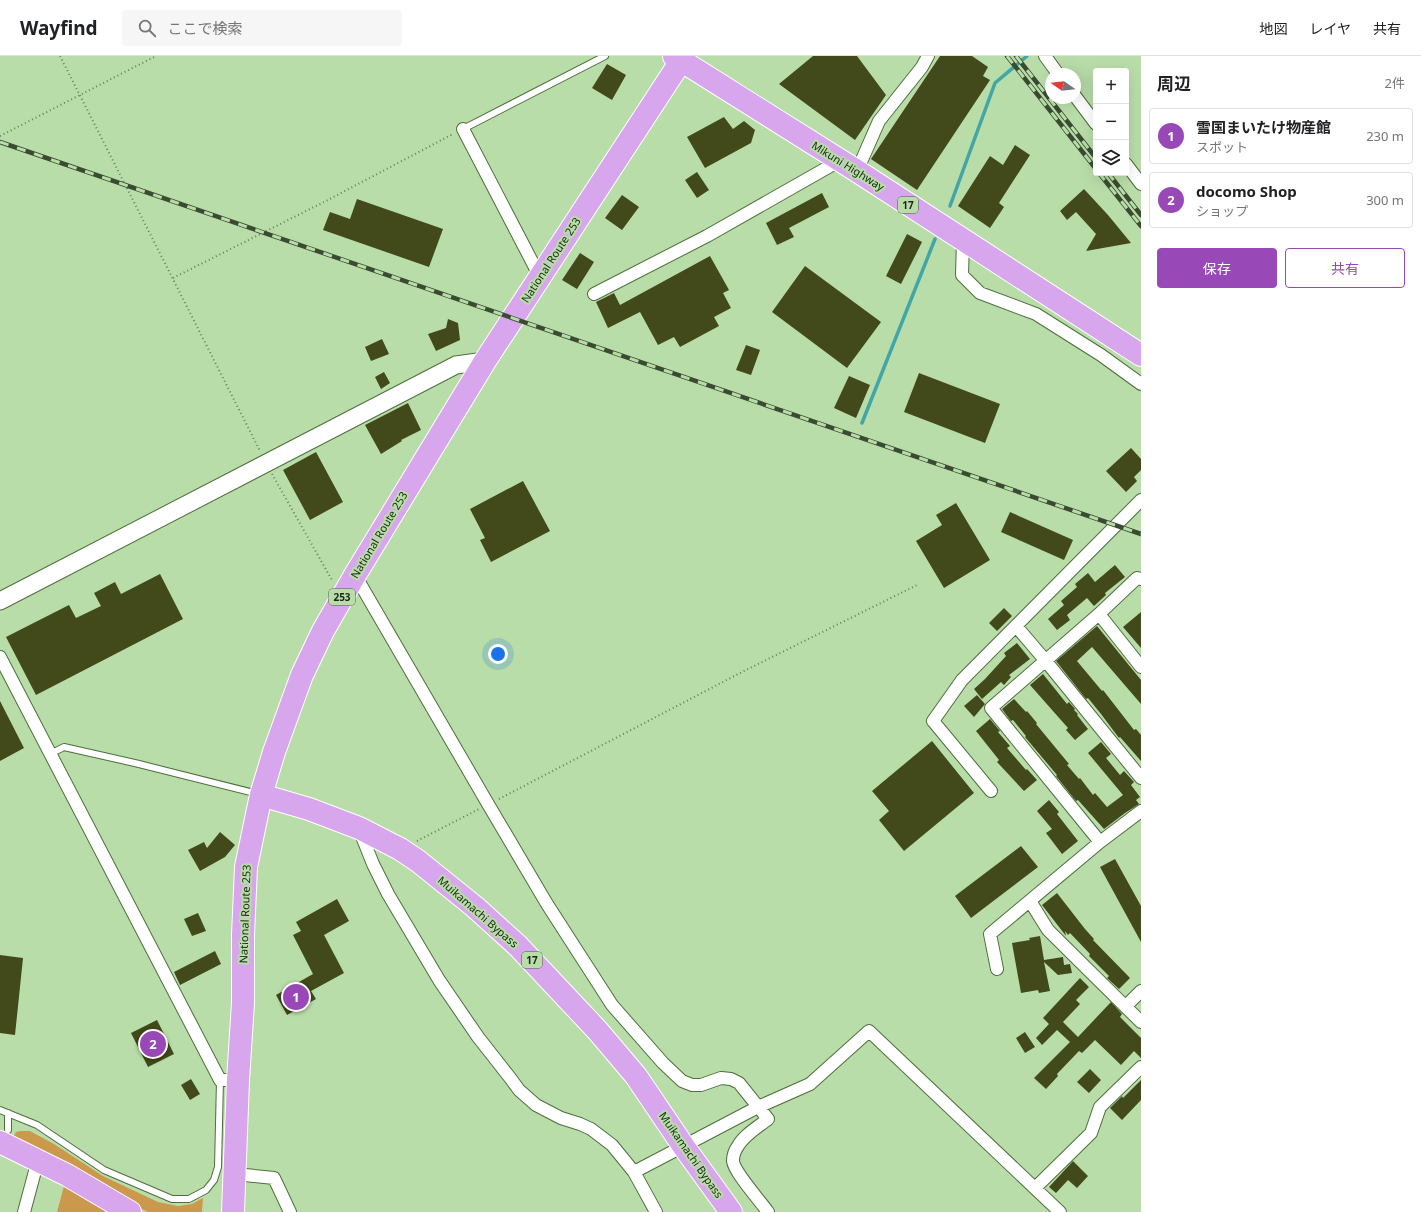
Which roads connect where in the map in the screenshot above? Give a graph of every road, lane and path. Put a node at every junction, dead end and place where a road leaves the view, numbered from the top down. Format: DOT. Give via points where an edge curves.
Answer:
graph roads {
  1 [pos="60,56"];
  2 [pos="156,56"];
  3 [pos="605,56"];
  4 [pos="928,56"];
  5 [pos="1045,56"];
  6 [pos="678,58"];
  7 [pos="1054,68"];
  8 [pos="80,95"];
  9 [pos="1081,104"];
  10 [pos="1093,120"];
  11 [pos="463,129"];
  12 [pos="0,136"];
  13 [pos="848,166"];
  14 [pos="1129,168"];
  15 [pos="1141,184"];
  16 [pos="963,240"];
  17 [pos="540,277"];
  18 [pos="172,278"];
  19 [pos="594,294"];
  20 [pos="1141,355"];
  21 [pos="485,361"];
  22 [pos="1141,384"];
  23 [pos="266,463"];
  24 [pos="1141,500"];
  25 [pos="355,575"];
  26 [pos="1141,579"];
  27 [pos="333,583"];
  28 [pos="917,585"];
  29 [pos="0,601"];
  30 [pos="1100,614"];
  31 [pos="1016,626"];
  32 [pos="0,657"];
  33 [pos="1045,660"];
  34 [pos="1141,667"];
  35 [pos="50,754"];
  36 [pos="1141,778"];
  37 [pos="991,791"];
  38 [pos="261,795"];
  39 [pos="488,804"];
  40 [pos="1141,811"];
  41 [pos="359,828"];
  42 [pos="1100,842"];
  43 [pos="400,849"];
  44 [pos="1030,901"];
  45 [pos="997,969"];
  46 [pos="1141,991"];
  47 [pos="1126,1006"];
  48 [pos="1141,1022"];
  49 [pos="1141,1067"];
  50 [pos="229,1080"];
  51 [pos="758,1107"];
  52 [pos="0,1110"];
  53 [pos="8,1113"];
  54 [pos="4,1136"];
  55 [pos="684,1147"];
  56 [pos="38,1160"];
  57 [pos="634,1172"];
  58 [pos="235,1174"];
  59 [pos="1035,1188"];
  60 [pos="24,1212"];
  61 [pos="130,1212"];
  62 [pos="233,1212"];
  63 [pos="290,1212"];
  64 [pos="656,1212"];
  65 [pos="731,1212"];
  66 [pos="768,1212"];
  67 [pos="1060,1212"];
  1 -- 8 [label="path"];
  2 -- 8 [label="path"];
  3 -- 11 [label="lane"];
  4 -- 13 [label="street"];
  5 -- 7 [label="street"];
  6 -- 13 [label="highway, Mikuni Highway / 17"];
  6 -- 17 [label="highway, National Route 253 / 253"];
  8 -- 12 [label="path"];
  8 -- 18 [label="path"];
  9 -- 10 [label="street"];
  11 -- 17 [label="street"];
  11 -- 18 [label="path"];
  13 -- 16 [label="highway, Mikuni Highway / 17"];
  13 -- 19 [label="street"];
  14 -- 15 [label="street"];
  16 -- 20 [label="highway, Mikuni Highway / 17"];
  16 -- 22 [label="street" via="962,274 980,293 1036,314"];
  17 -- 21 [label="highway, National Route 253 / 253"];
  18 -- 23 [label="path"];
  21 -- 23 [label="street" via="456,365"];
  21 -- 25 [label="highway, National Route 253 / 253"];
  23 -- 27 [label="path"];
  23 -- 29 [label="street"];
  24 -- 31 [label="street"];
  25 -- 38 [label="highway, National Route 253 / 253" via="322,631 302,675"];
  25 -- 39 [label="street"];
  26 -- 30 [label="street" via="1137,578"];
  28 -- 39 [label="path" via="734,676"];
  30 -- 33 [label="street"];
  30 -- 34 [label="street"];
  31 -- 33 [label="street"];
  31 -- 37 [label="street" via="962,680 933,721"];
  32 -- 35 [label="street"];
  33 -- 36 [label="street"];
  33 -- 42 [label="street" via="991,708"];
  35 -- 38 [label="lane" via="64,747"];
  35 -- 50 [label="street"];
  38 -- 41 [label="highway, Muikamachi Bypass / 17" via="309,809"];
  38 -- 50 [label="highway, National Route 253 / 253" via="246,867 243,1003"];
  39 -- 43 [label="path"];
  39 -- 51 [label="street" via="612,1005 663,1063 682,1081 692,1085 701,1085 721,1078 740,1083"];
  40 -- 42 [label="street"];
  41 -- 43 [label="highway, Muikamachi Bypass / 17"];
  41 -- 57 [label="street" via="388,894 439,980 519,1090 536,1105 599,1134 612,1145"];
  42 -- 44 [label="street"];
  43 -- 55 [label="highway, Muikamachi Bypass / 17" via="475,907 518,946 597,1030 636,1076"];
  44 -- 45 [label="street" via="990,934"];
  44 -- 47 [label="street" via="1048,930"];
  46 -- 47 [label="street"];
  47 -- 48 [label="street"];
  49 -- 59 [label="street" via="1100,1106 1091,1133"];
  50 -- 53 [label="lane" via="218,1167 214,1180 206,1190 189,1199 172,1199 104,1170 38,1125"];
  50 -- 58 [label="highway, National Route 253 / 253"];
  51 -- 55 [label="street"];
  51 -- 59 [label="street" via="810,1084 869,1031"];
  51 -- 66 [label="street" via="768,1119 738,1145 733,1161"];
  52 -- 53 [label="lane"];
  53 -- 54 [label="lane"];
  54 -- 56 [label="highway"];
  55 -- 57 [label="street"];
  55 -- 65 [label="highway, Muikamachi Bypass / 17"];
  56 -- 60 [label="street"];
  56 -- 61 [label="highway"];
  57 -- 64 [label="street"];
  58 -- 62 [label="highway, National Route 253 / 253"];
  58 -- 63 [label="street" via="274,1178"];
  59 -- 67 [label="street"];
}
